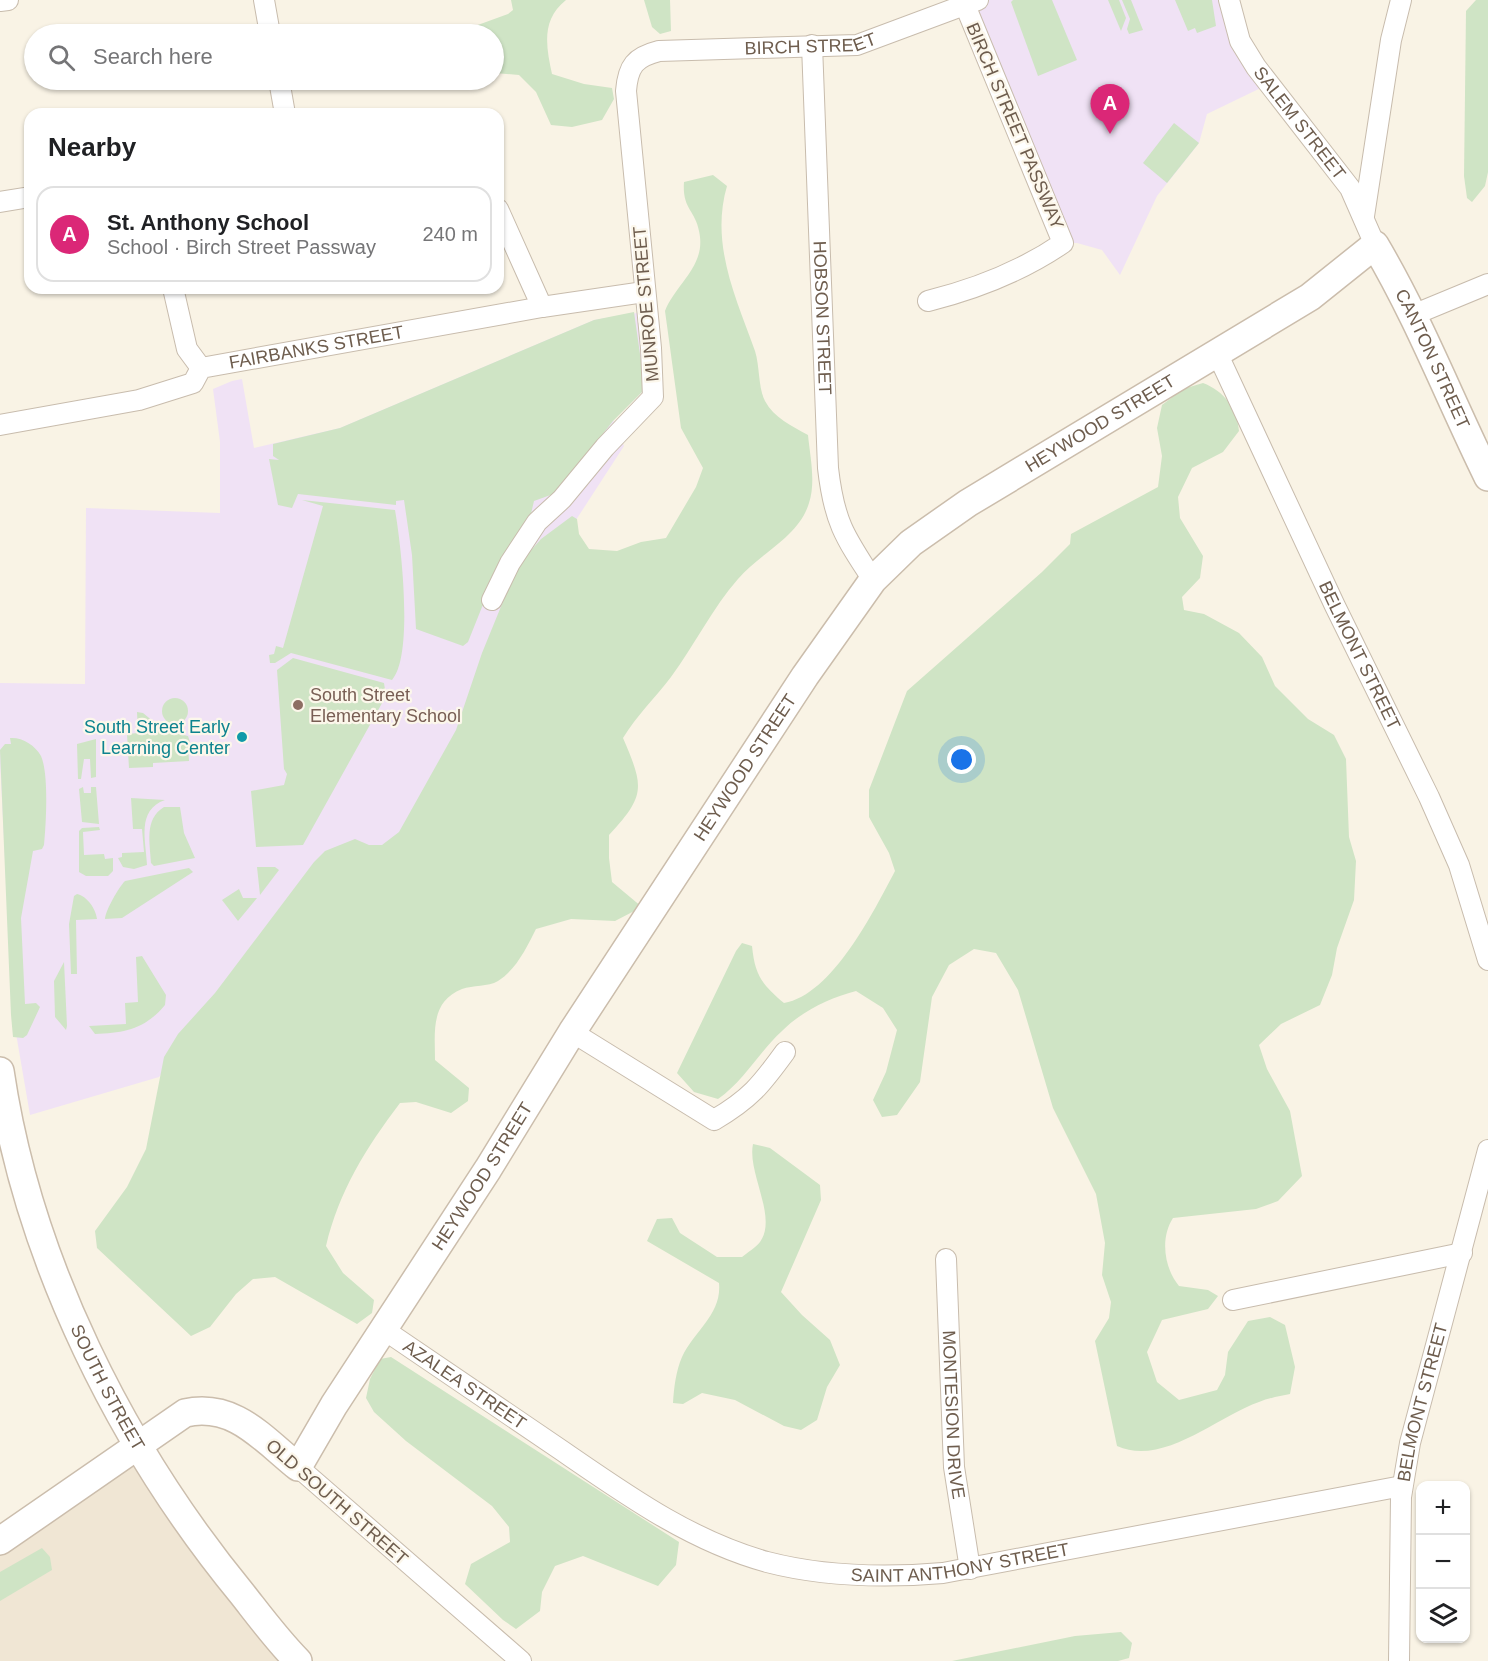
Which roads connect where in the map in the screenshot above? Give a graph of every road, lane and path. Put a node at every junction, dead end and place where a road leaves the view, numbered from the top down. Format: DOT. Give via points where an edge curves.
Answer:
graph roads {
  1 [pos="8,0"];
  2 [pos="264,0"];
  3 [pos="1229,0"];
  4 [pos="1401,0"];
  5 [pos="0,1"];
  6 [pos="971,3"];
  7 [pos="268,24"];
  8 [pos="812,45"];
  9 [pos="636,60"];
  10 [pos="281,90"];
  11 [pos="284,108"];
  12 [pos="24,198"];
  13 [pos="0,202"];
  14 [pos="1364,216"];
  15 [pos="504,222"];
  16 [pos="1375,245"];
  17 [pos="1488,284"];
  18 [pos="644,292"];
  19 [pos="174,294"];
  20 [pos="928,301"];
  21 [pos="542,307"];
  22 [pos="1413,315"];
  23 [pos="1218,355"];
  24 [pos="201,368"];
  25 [pos="0,425"];
  26 [pos="1488,477"];
  27 [pos="873,580"];
  28 [pos="492,600"];
  29 [pos="1488,960"];
  30 [pos="572,1032"];
  31 [pos="785,1052"];
  32 [pos="0,1071"];
  33 [pos="1488,1150"];
  34 [pos="1486,1170"];
  35 [pos="1462,1253"];
  36 [pos="946,1259"];
  37 [pos="1233,1300"];
  38 [pos="383,1329"];
  39 [pos="548,1441"];
  40 [pos="138,1447"];
  41 [pos="298,1467"];
  42 [pos="1402,1486"];
  43 [pos="0,1541"];
  44 [pos="970,1569"];
  45 [pos="298,1661"];
  46 [pos="521,1661"];
  47 [pos="1399,1661"];
  1 -- 5 [label="street"];
  2 -- 7 [label="street"];
  3 -- 14 [label="street, SALEM STREET" via="1240,41 1256,67 1350,188"];
  4 -- 14 [label="street" via="1391,40"];
  6 -- 8 [label="street, BIRCH STREET" via="865,44"];
  6 -- 20 [label="street, BIRCH STREET PASSWAY" via="1063,243 996,279"];
  8 -- 9 [label="street, BIRCH STREET" via="659,51"];
  8 -- 27 [label="street, HOBSON STREET" via="832,504 845,538"];
  9 -- 18 [label="street, MUNROE STREET" via="628,73 626,91"];
  10 -- 11 [label="street"];
  12 -- 13 [label="street"];
  14 -- 16 [label="street, SALEM STREET"];
  15 -- 21 [label="street"];
  16 -- 22 [label="street, CANTON STREET"];
  16 -- 23 [label="street, HEYWOOD STREET" via="1310,297"];
  17 -- 22 [label="street"];
  18 -- 21 [label="street, FAIRBANKS STREET"];
  18 -- 28 [label="street, MUNROE STREET" via="651,348 651,402 537,522"];
  19 -- 24 [label="street" via="187,349"];
  21 -- 24 [label="street, FAIRBANKS STREET"];
  22 -- 26 [label="street, CANTON STREET"];
  23 -- 27 [label="street, HEYWOOD STREET" via="968,503 911,543"];
  23 -- 29 [label="street, BELMONT STREET" via="1429,796 1459,865"];
  24 -- 25 [label="street" via="193,383 139,400"];
  27 -- 30 [label="street, HEYWOOD STREET" via="805,676"];
  30 -- 31 [label="street" via="714,1120 757,1090"];
  30 -- 38 [label="street, HEYWOOD STREET"];
  32 -- 40 [label="street, SOUTH STREET" via="22,1173 53,1267 91,1361"];
  33 -- 34 [label="street, BELMONT STREET"];
  34 -- 35 [label="street, BELMONT STREET"];
  35 -- 37 [label="street"];
  35 -- 42 [label="street, BELMONT STREET"];
  36 -- 44 [label="street, MONTESION DRIVE" via="954,1467"];
  38 -- 39 [label="street, AZALEA STREET"];
  38 -- 41 [label="street, HEYWOOD STREET"];
  39 -- 44 [label="street, SAINT ANTHONY STREET" via="683,1529 766,1562 854,1576 899,1577"];
  40 -- 41 [label="street, OLD SOUTH STREET" via="186,1413 215,1410 247,1425"];
  40 -- 43 [label="street, OLD SOUTH STREET"];
  40 -- 45 [label="street, SOUTH STREET" via="214,1560"];
  41 -- 46 [label="street, OLD SOUTH STREET"];
  42 -- 44 [label="street, SAINT ANTHONY STREET"];
  42 -- 47 [label="street, BELMONT STREET"];
}
